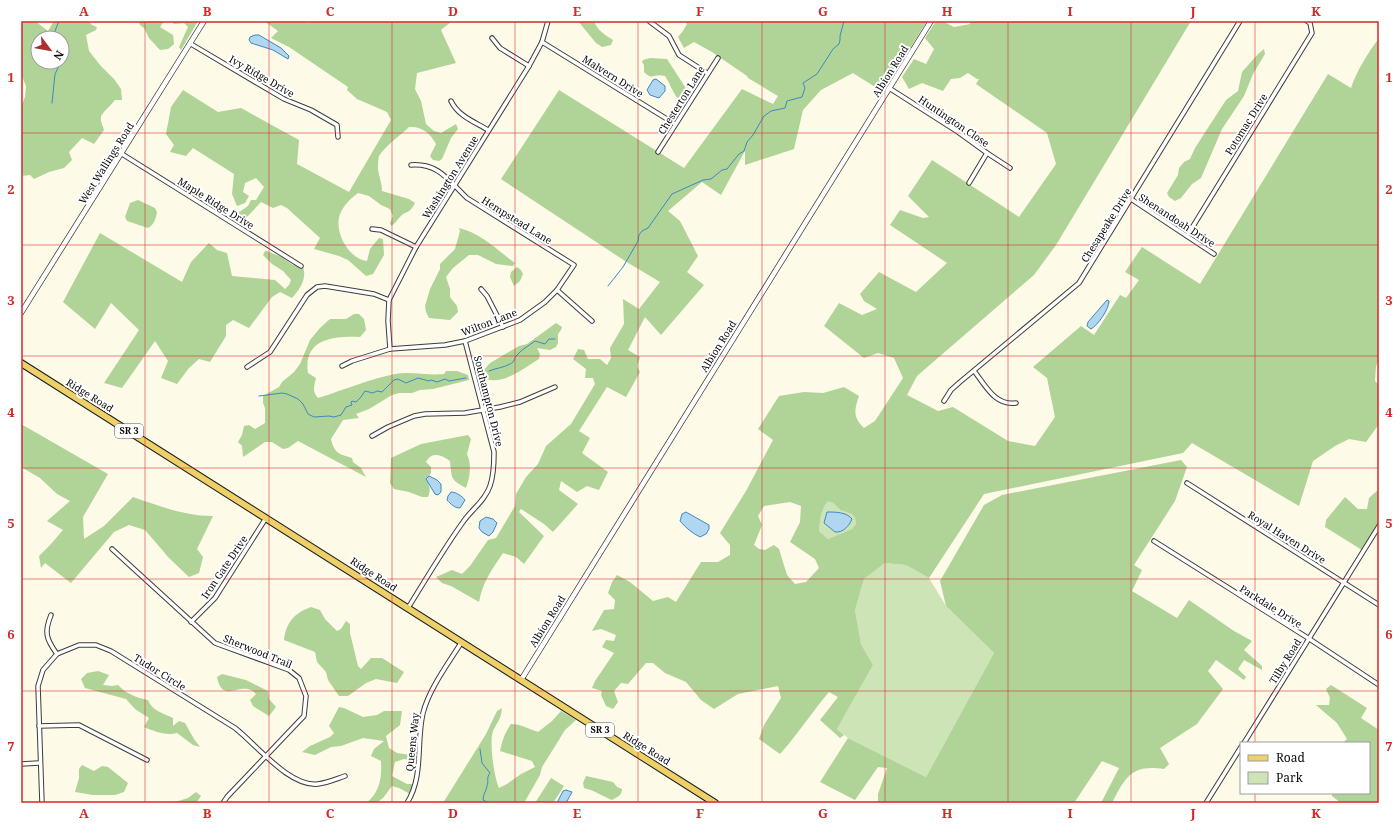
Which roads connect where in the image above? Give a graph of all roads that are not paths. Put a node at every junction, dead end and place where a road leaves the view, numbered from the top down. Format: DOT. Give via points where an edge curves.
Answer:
graph roads {
  1 [pos="204,21"];
  2 [pos="548,21"];
  3 [pos="649,21"];
  4 [pos="932,21"];
  5 [pos="1240,21"];
  6 [pos="1307,21"];
  7 [pos="492,38"];
  8 [pos="542,42"];
  9 [pos="191,44"];
  10 [pos="718,58"];
  11 [pos="529,66"];
  12 [pos="707,74"];
  13 [pos="889,88"];
  14 [pos="451,102"];
  15 [pos="675,124"];
  16 [pos="488,130"];
  17 [pos="338,137"];
  18 [pos="658,152"];
  19 [pos="987,153"];
  20 [pos="122,154"];
  21 [pos="411,165"];
  22 [pos="1010,168"];
  23 [pos="969,183"];
  24 [pos="454,186"];
  25 [pos="1131,199"];
  26 [pos="372,229"];
  27 [pos="1187,236"];
  28 [pos="416,247"];
  29 [pos="1214,254"];
  30 [pos="574,265"];
  31 [pos="301,266"];
  32 [pos="481,289"];
  33 [pos="557,290"];
  34 [pos="389,300"];
  35 [pos="21,313"];
  36 [pos="592,321"];
  37 [pos="503,327"];
  38 [pos="466,341"];
  39 [pos="390,349"];
  40 [pos="21,363"];
  41 [pos="342,366"];
  42 [pos="248,367"];
  43 [pos="974,372"];
  44 [pos="555,387"];
  45 [pos="944,401"];
  46 [pos="1016,403"];
  47 [pos="484,409"];
  48 [pos="372,436"];
  49 [pos="1187,483"];
  50 [pos="266,518"];
  51 [pos="1379,526"];
  52 [pos="1154,541"];
  53 [pos="112,549"];
  54 [pos="1344,582"];
  55 [pos="1379,605"];
  56 [pos="408,608"];
  57 [pos="51,614"];
  58 [pos="191,622"];
  59 [pos="1308,638"];
  60 [pos="461,643"];
  61 [pos="57,654"];
  62 [pos="521,680"];
  63 [pos="1379,684"];
  64 [pos="40,726"];
  65 [pos="1245,742"];
  66 [pos="1240,749"];
  67 [pos="265,755"];
  68 [pos="146,760"];
  69 [pos="39,763"];
  70 [pos="21,764"];
  71 [pos="344,776"];
  72 [pos="42,803"];
  73 [pos="223,803"];
  74 [pos="407,803"];
  75 [pos="715,803"];
  76 [pos="1206,803"];
  1 -- 9 [label="street, West Wallings Road"];
  2 -- 8 [label="street, Washington Avenue"];
  3 -- 12 [label="street" via="669,36 679,55"];
  4 -- 13 [label="street, Albion Road"];
  5 -- 25 [label="street, Chesapeake Drive"];
  6 -- 27 [label="street, Potomac Drive" via="1312,33"];
  7 -- 11 [label="street" via="500,48"];
  8 -- 11 [label="street, Washington Avenue"];
  8 -- 15 [label="street, Malvern Drive"];
  9 -- 17 [label="street, Ivy Ridge Drive" via="284,99 311,110 337,125"];
  9 -- 20 [label="street, West Wallings Road"];
  10 -- 12 [label="street, Chesterton Lane"];
  11 -- 16 [label="street, Washington Avenue"];
  12 -- 15 [label="street, Chesterton Lane"];
  13 -- 19 [label="street, Huntington Close"];
  13 -- 62 [label="street, Albion Road"];
  14 -- 16 [label="street" via="460,114"];
  15 -- 18 [label="street, Chesterton Lane"];
  16 -- 24 [label="street, Washington Avenue"];
  19 -- 22 [label="street, Huntington Close"];
  19 -- 23 [label="street"];
  20 -- 31 [label="street, Maple Ridge Drive"];
  20 -- 35 [label="street, West Wallings Road"];
  21 -- 24 [label="street, Hempstead Lane" via="421,164 433,168 448,177"];
  24 -- 28 [label="street, Washington Avenue"];
  24 -- 30 [label="street, Hempstead Lane" via="467,198"];
  25 -- 27 [label="street, Shenandoah Drive"];
  25 -- 43 [label="street, Chesapeake Drive" via="1079,283"];
  26 -- 28 [label="street" via="382,230"];
  27 -- 29 [label="street, Shenandoah Drive"];
  28 -- 34 [label="street, Washington Avenue"];
  30 -- 33 [label="street, Wilton Lane"];
  32 -- 37 [label="street"];
  33 -- 36 [label="street"];
  33 -- 37 [label="street, Wilton Lane" via="532,312"];
  34 -- 39 [label="street, Washington Avenue"];
  34 -- 42 [label="street" via="374,294 317,287 307,295 270,352"];
  37 -- 38 [label="street, Wilton Lane"];
  38 -- 39 [label="street, Wilton Lane"];
  38 -- 47 [label="street, Southampton Drive"];
  39 -- 41 [label="street, Wilton Lane"];
  40 -- 50 [label="main road, Ridge Road / SR 3"];
  43 -- 45 [label="street, Chesapeake Drive" via="951,390"];
  43 -- 46 [label="street" via="997,400 1008,404"];
  44 -- 47 [label="street" via="520,402"];
  47 -- 48 [label="street" via="465,413 414,416"];
  47 -- 56 [label="street, Southampton Drive" via="494,452 490,486 447,545"];
  49 -- 54 [label="street, Royal Haven Drive"];
  50 -- 56 [label="main road, Ridge Road / SR 3"];
  50 -- 58 [label="street, Iron Gate Drive" via="215,598"];
  51 -- 54 [label="street, Tilby Road"];
  52 -- 59 [label="street, Parkdale Drive"];
  53 -- 58 [label="street, Sherwood Trail"];
  54 -- 55 [label="street, Royal Haven Drive"];
  54 -- 59 [label="street, Tilby Road"];
  56 -- 60 [label="main road, Ridge Road / SR 3"];
  57 -- 61 [label="street" via="46,626 48,642"];
  58 -- 67 [label="street, Sherwood Trail" via="215,643 289,670 299,678 306,696 304,716"];
  59 -- 63 [label="street, Parkdale Drive"];
  59 -- 65 [label="street, Tilby Road"];
  60 -- 62 [label="main road, Ridge Road / SR 3"];
  60 -- 74 [label="street, Queens Way" via="428,697 423,714 416,780"];
  61 -- 64 [label="street, Tudor Circle" via="43,670 38,686"];
  61 -- 67 [label="street, Tudor Circle" via="79,645 96,645 111,650 235,728"];
  62 -- 75 [label="main road, Ridge Road / SR 3"];
  64 -- 68 [label="street" via="79,725"];
  64 -- 69 [label="street, Tudor Circle"];
  66 -- 76 [label="street"];
  67 -- 71 [label="street, Tudor Circle" via="286,774 300,781 316,784"];
  67 -- 73 [label="street, Sherwood Trail"];
  69 -- 70 [label="street"];
  69 -- 72 [label="street, Tudor Circle"];
}
